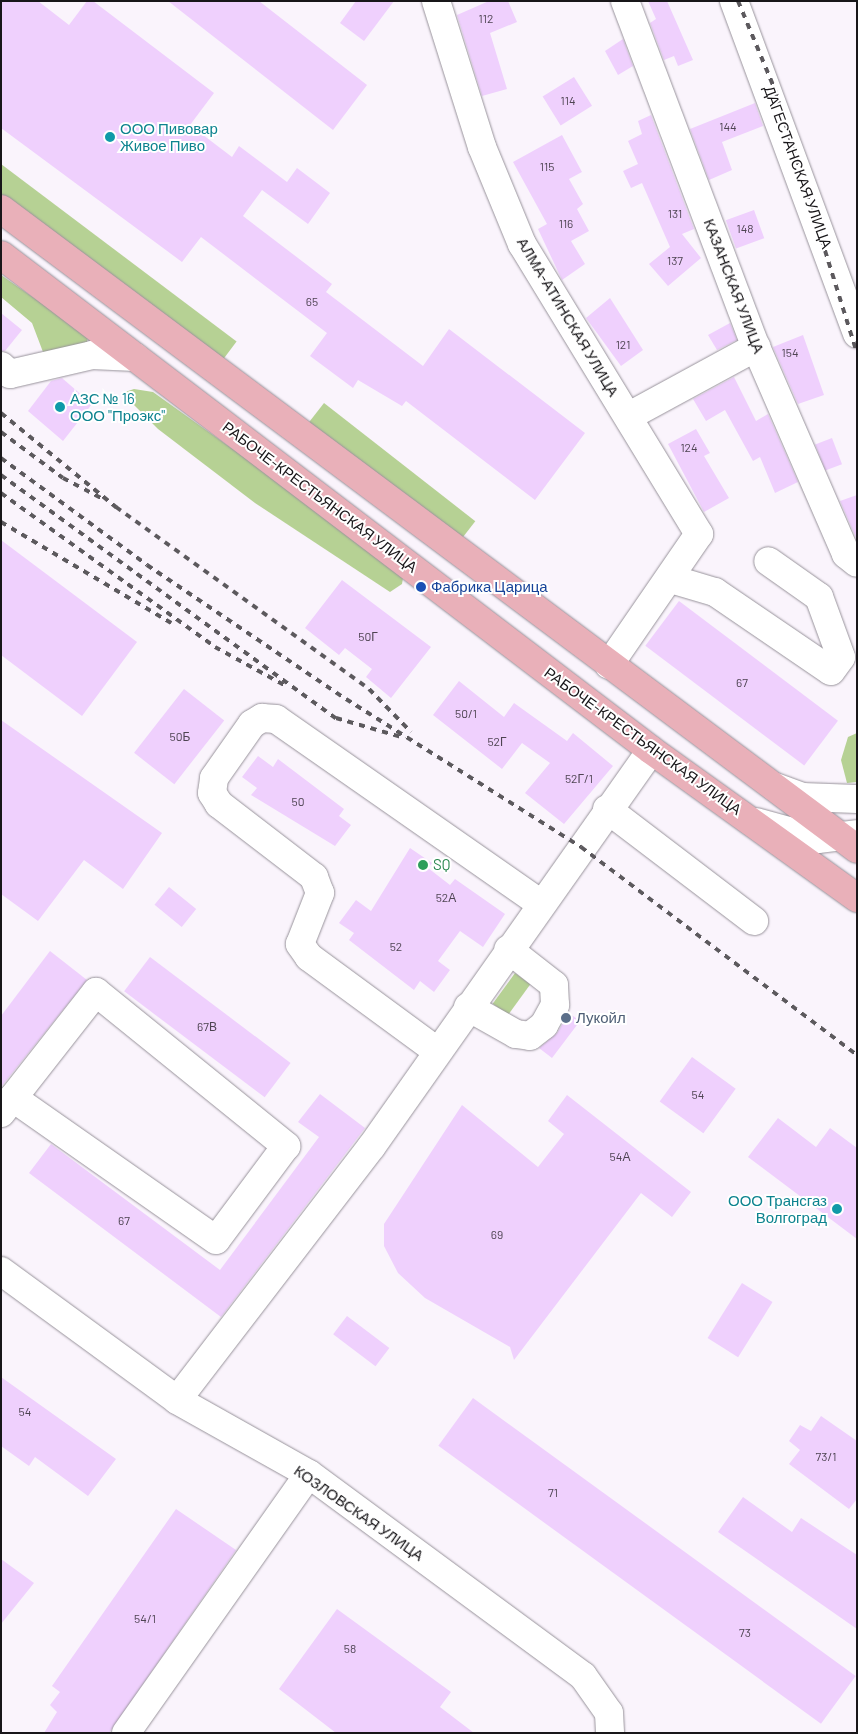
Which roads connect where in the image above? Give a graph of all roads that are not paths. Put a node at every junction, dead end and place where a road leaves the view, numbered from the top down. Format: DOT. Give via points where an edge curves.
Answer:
graph roads {
  1 [pos="436,1"];
  2 [pos="625,1"];
  3 [pos="734,1"];
  4 [pos="1,209"];
  5 [pos="1,255"];
  6 [pos="857,334"];
  7 [pos="756,347"];
  8 [pos="135,357"];
  9 [pos="1,366"];
  10 [pos="629,416"];
  11 [pos="768,562"];
  12 [pos="857,563"];
  13 [pos="671,579"];
  14 [pos="610,665"];
  15 [pos="651,750"];
  16 [pos="607,809"];
  17 [pos="828,814"];
  18 [pos="752,821"];
  19 [pos="851,840"];
  20 [pos="813,866"];
  21 [pos="857,898"];
  22 [pos="540,904"];
  23 [pos="754,920"];
  24 [pos="508,949"];
  25 [pos="468,1008"];
  26 [pos="437,1051"];
  27 [pos="7,1106"];
  28 [pos="1,1272"];
  29 [pos="177,1400"];
  30 [pos="309,1474"];
  31 [pos="126,1733"];
  32 [pos="610,1733"];
  1 -- 10 [label="street, АЛМА-АТИНСКАЯ УЛИЦА" via="482,147 522,244"];
  2 -- 7 [label="street, КАЗАНСКАЯ УЛИЦА"];
  3 -- 6 [label="street, ДАГЕСТАНСКАЯ УЛИЦА"];
  4 -- 14 [label="main road"];
  5 -- 8 [label="main road, РАБОЧЕ-КРЕСТЬЯНСКАЯ УЛИЦА"];
  7 -- 10 [label="street"];
  7 -- 12 [label="street, КАЗАНСКАЯ УЛИЦА" via="846,554"];
  8 -- 9 [label="street" via="92,355 10,374"];
  8 -- 15 [label="main road, РАБОЧЕ-КРЕСТЬЯНСКАЯ УЛИЦА"];
  10 -- 13 [label="street, АЛМА-АТИНСКАЯ УЛИЦА" via="699,534"];
  11 -- 13 [label="street" via="820,597 841,657 831,671 715,592"];
  13 -- 14 [label="street"];
  14 -- 17 [label="main road" via="767,784"];
  15 -- 16 [label="street"];
  15 -- 18 [label="main road, РАБОЧЕ-КРЕСТЬЯНСКАЯ УЛИЦА"];
  16 -- 22 [label="street"];
  16 -- 23 [label="street"];
  17 -- 18 [label="street"];
  17 -- 19 [label="main road"];
  17 -- 20 [label="street"];
  18 -- 20 [label="main road, РАБОЧЕ-КРЕСТЬЯНСКАЯ УЛИЦА"];
  20 -- 21 [label="main road, РАБОЧЕ-КРЕСТЬЯНСКАЯ УЛИЦА"];
  22 -- 24 [label="street"];
  22 -- 26 [label="street" via="276,719 262,718 252,724 214,778 212,793 219,804 314,877 320,893 300,944 309,957"];
  24 -- 25 [label="street"];
  24 -- 25 [label="street" via="554,985 556,1005 544,1025 530,1036 516,1034"];
  25 -- 26 [label="street"];
  26 -- 29 [label="street" via="372,1146"];
  27 -- 27 [label="street" via="216,1240 286,1146 96,992"];
  28 -- 29 [label="street, КОЗЛОВСКАЯ УЛИЦА"];
  29 -- 30 [label="street, КОЗЛОВСКАЯ УЛИЦА"];
  30 -- 31 [label="street"];
  30 -- 32 [label="street, КОЗЛОВСКАЯ УЛИЦА" via="584,1676 609,1712"];
}
